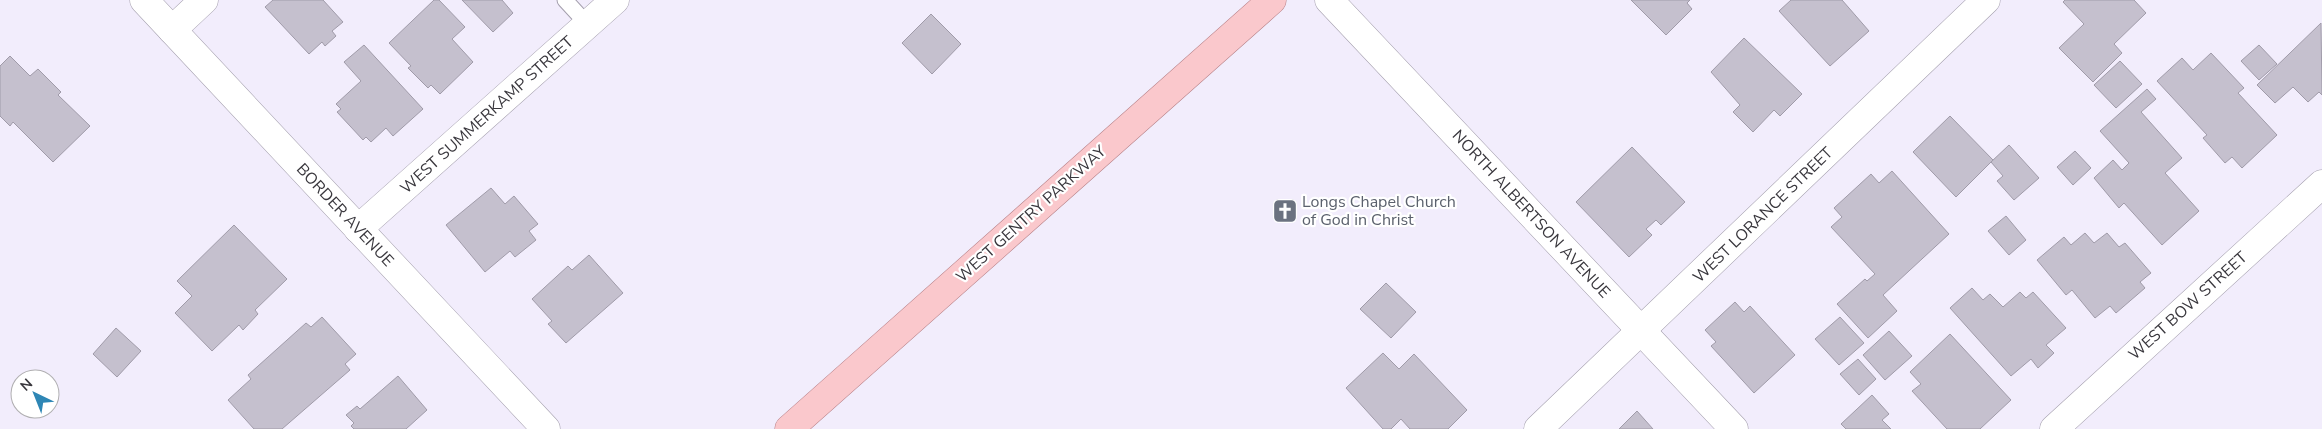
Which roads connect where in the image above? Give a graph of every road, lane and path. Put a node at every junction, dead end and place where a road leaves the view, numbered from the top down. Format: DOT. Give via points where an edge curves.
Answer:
graph roads {
  1 [pos="144,0"];
  2 [pos="204,0"];
  3 [pos="565,0"];
  4 [pos="615,0"];
  5 [pos="1272,0"];
  6 [pos="1329,0"];
  7 [pos="1986,0"];
  8 [pos="588,25"];
  9 [pos="172,30"];
  10 [pos="2322,184"];
  11 [pos="358,229"];
  12 [pos="1642,331"];
  13 [pos="546,429"];
  14 [pos="789,429"];
  15 [pos="1538,429"];
  16 [pos="1734,429"];
  17 [pos="2054,429"];
  1 -- 9 [label="street, BORDER AVENUE"];
  2 -- 9 [label="street"];
  3 -- 8 [label="lane"];
  4 -- 8 [label="street, WEST SUMMERKAMP STREET"];
  5 -- 14 [label="main road, WEST GENTRY PARKWAY"];
  6 -- 12 [label="street, NORTH ALBERTSON AVENUE"];
  7 -- 12 [label="street, WEST LORANCE STREET"];
  8 -- 11 [label="street, WEST SUMMERKAMP STREET"];
  9 -- 11 [label="street, BORDER AVENUE"];
  10 -- 17 [label="street, WEST BOW STREET"];
  11 -- 13 [label="street, BORDER AVENUE"];
  12 -- 15 [label="street, WEST LORANCE STREET"];
  12 -- 16 [label="street, NORTH ALBERTSON AVENUE"];
}
